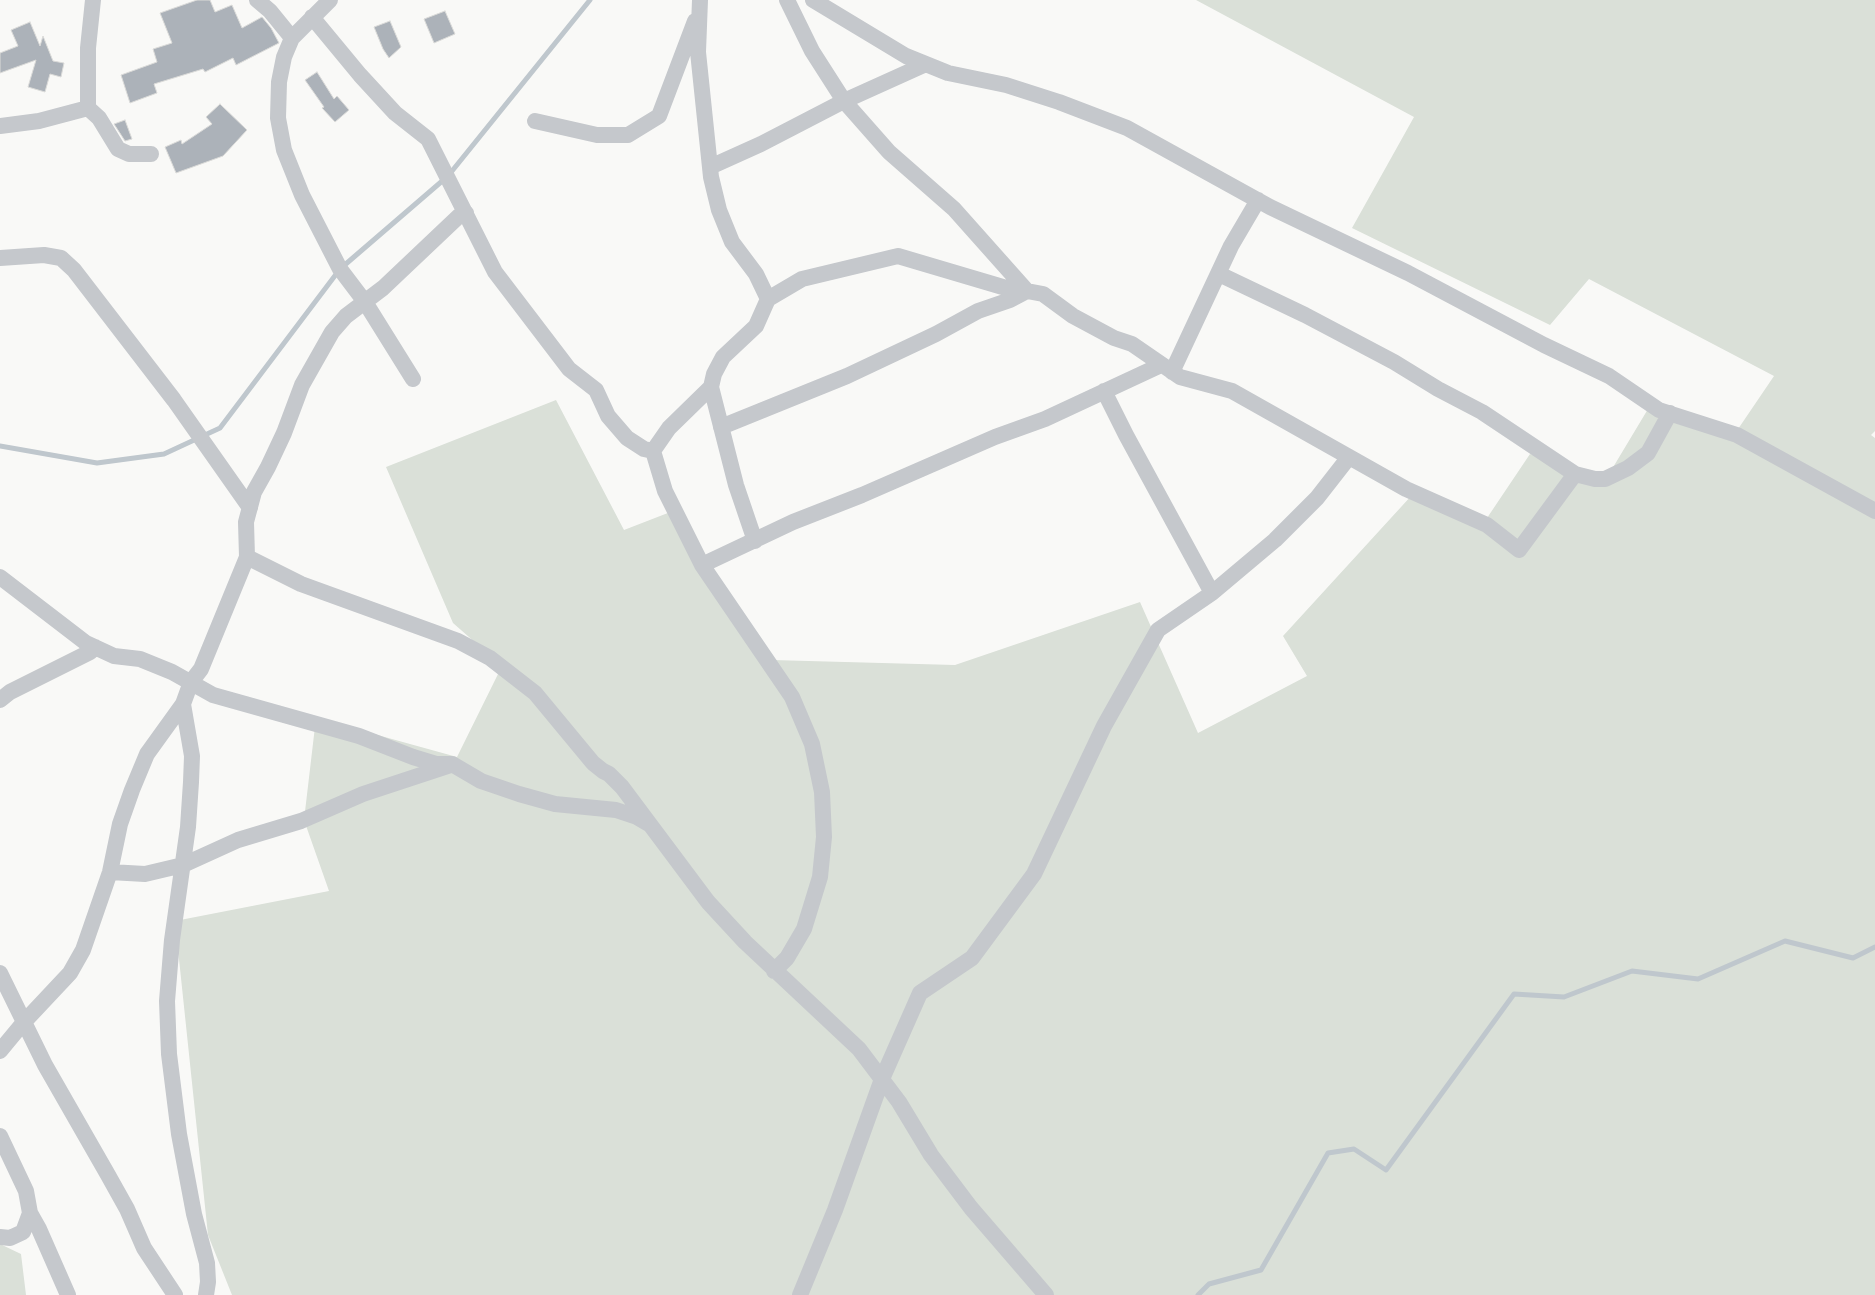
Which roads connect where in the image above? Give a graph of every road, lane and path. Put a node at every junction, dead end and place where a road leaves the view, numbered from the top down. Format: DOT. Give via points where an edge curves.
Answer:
graph roads {
  1 [pos="93,0"];
  2 [pos="257,0"];
  3 [pos="330,0"];
  4 [pos="787,0"];
  5 [pos="813,0"];
  6 [pos="700,3"];
  7 [pos="312,17"];
  8 [pos="292,38"];
  9 [pos="926,64"];
  10 [pos="844,101"];
  11 [pos="88,108"];
  12 [pos="535,121"];
  13 [pos="0,126"];
  14 [pos="151,154"];
  15 [pos="710,167"];
  16 [pos="1258,200"];
  17 [pos="466,213"];
  18 [pos="0,258"];
  19 [pos="1218,274"];
  20 [pos="1025,292"];
  21 [pos="768,299"];
  22 [pos="365,302"];
  23 [pos="1166,369"];
  24 [pos="413,379"];
  25 [pos="711,387"];
  26 [pos="1104,391"];
  27 [pos="1670,413"];
  28 [pos="721,427"];
  29 [pos="653,451"];
  30 [pos="1349,457"];
  31 [pos="1575,474"];
  32 [pos="250,508"];
  33 [pos="1875,511"];
  34 [pos="755,541"];
  35 [pos="247,557"];
  36 [pos="702,565"];
  37 [pos="0,577"];
  38 [pos="1212,593"];
  39 [pos="95,647"];
  40 [pos="191,682"];
  41 [pos="0,700"];
  42 [pos="183,704"];
  43 [pos="452,764"];
  44 [pos="650,825"];
  45 [pos="183,864"];
  46 [pos="110,872"];
  47 [pos="774,971"];
  48 [pos="0,973"];
  49 [pos="24,1022"];
  50 [pos="0,1051"];
  51 [pos="882,1079"];
  52 [pos="0,1136"];
  53 [pos="30,1213"];
  54 [pos="0,1237"];
  55 [pos="68,1295"];
  56 [pos="175,1295"];
  57 [pos="206,1295"];
  58 [pos="800,1295"];
  59 [pos="1046,1295"];
  1 -- 11 [label="street" via="88,48"];
  2 -- 8 [label="street"];
  3 -- 7 [label="street"];
  4 -- 10 [label="street" via="812,51"];
  5 -- 9 [label="street" via="906,56"];
  6 -- 12 [label="street" via="659,116 628,134 597,135"];
  6 -- 15 [label="street" via="698,52"];
  7 -- 8 [label="street"];
  7 -- 17 [label="street" via="395,113 428,139"];
  8 -- 22 [label="street" via="278,82 278,118 284,150 325,244"];
  9 -- 10 [label="street"];
  9 -- 16 [label="street" via="948,73 1006,85 1127,128"];
  10 -- 15 [label="street"];
  10 -- 20 [label="street" via="889,152 954,209"];
  11 -- 13 [label="street" via="38,121"];
  11 -- 14 [label="street" via="99,118 118,149 130,154"];
  15 -- 21 [label="street" via="719,210 732,242 756,274"];
  16 -- 19 [label="street"];
  16 -- 27 [label="street" via="1608,376 1659,410"];
  17 -- 22 [label="street"];
  17 -- 29 [label="street" via="495,272 547,342 569,368 596,390 608,416 627,438"];
  18 -- 32 [label="street" via="44,255 61,258 74,270 174,400"];
  19 -- 23 [label="street"];
  19 -- 31 [label="street" via="1394,362 1482,412"];
  20 -- 21 [label="street" via="898,256 802,279"];
  20 -- 23 [label="street" via="1043,294 1073,316 1132,344"];
  20 -- 28 [label="street" via="978,311 848,376"];
  21 -- 25 [label="street" via="756,326 723,357"];
  22 -- 24 [label="street"];
  22 -- 32 [label="street" via="332,332 302,385 280,442 254,492"];
  23 -- 26 [label="street"];
  23 -- 30 [label="street" via="1180,377 1232,390"];
  25 -- 28 [label="street"];
  25 -- 29 [label="street" via="669,428"];
  26 -- 34 [label="street"];
  26 -- 38 [label="street"];
  27 -- 31 [label="street" via="1648,454 1628,468 1605,479"];
  27 -- 33 [label="street" via="1737,435"];
  28 -- 34 [label="street"];
  29 -- 36 [label="street" via="666,491"];
  30 -- 31 [label="street" via="1406,489 1486,526 1519,550"];
  30 -- 38 [label="street" via="1310,505 1275,540"];
  32 -- 35 [label="street" via="246,522"];
  34 -- 36 [label="street"];
  35 -- 40 [label="street" via="201,669"];
  35 -- 44 [label="street" via="302,584 458,642 490,658 536,693 593,763 622,787"];
  36 -- 47 [label="street" via="792,697 812,744 822,792 824,837 820,877 804,929 788,958"];
  37 -- 39 [label="street" via="72,634"];
  38 -- 51 [label="street" via="1158,630 1104,726 1034,874 972,958 920,993"];
  39 -- 40 [label="street" via="114,656 140,659"];
  39 -- 41 [label="street"];
  40 -- 42 [label="street"];
  40 -- 43 [label="street" via="213,695 358,736 436,764"];
  42 -- 45 [label="street" via="192,756"];
  42 -- 46 [label="street" via="147,754 120,824"];
  43 -- 44 [label="street" via="481,781 519,794 555,804 616,810"];
  43 -- 45 [label="street" via="362,794 301,821 238,840"];
  44 -- 47 [label="street" via="708,902"];
  45 -- 46 [label="street" via="145,874"];
  45 -- 57 [label="street" via="166,1001 179,1134 207,1264"];
  46 -- 49 [label="street" via="83,950 70,973"];
  47 -- 51 [label="street" via="859,1049"];
  48 -- 49 [label="street"];
  49 -- 50 [label="street"];
  49 -- 56 [label="street" via="44,1065 127,1209 144,1248"];
  51 -- 58 [label="street"];
  51 -- 59 [label="street" via="965,1201"];
  52 -- 53 [label="street" via="26,1191"];
  53 -- 54 [label="street" via="23,1232 10,1238"];
  53 -- 55 [label="street"];
}
